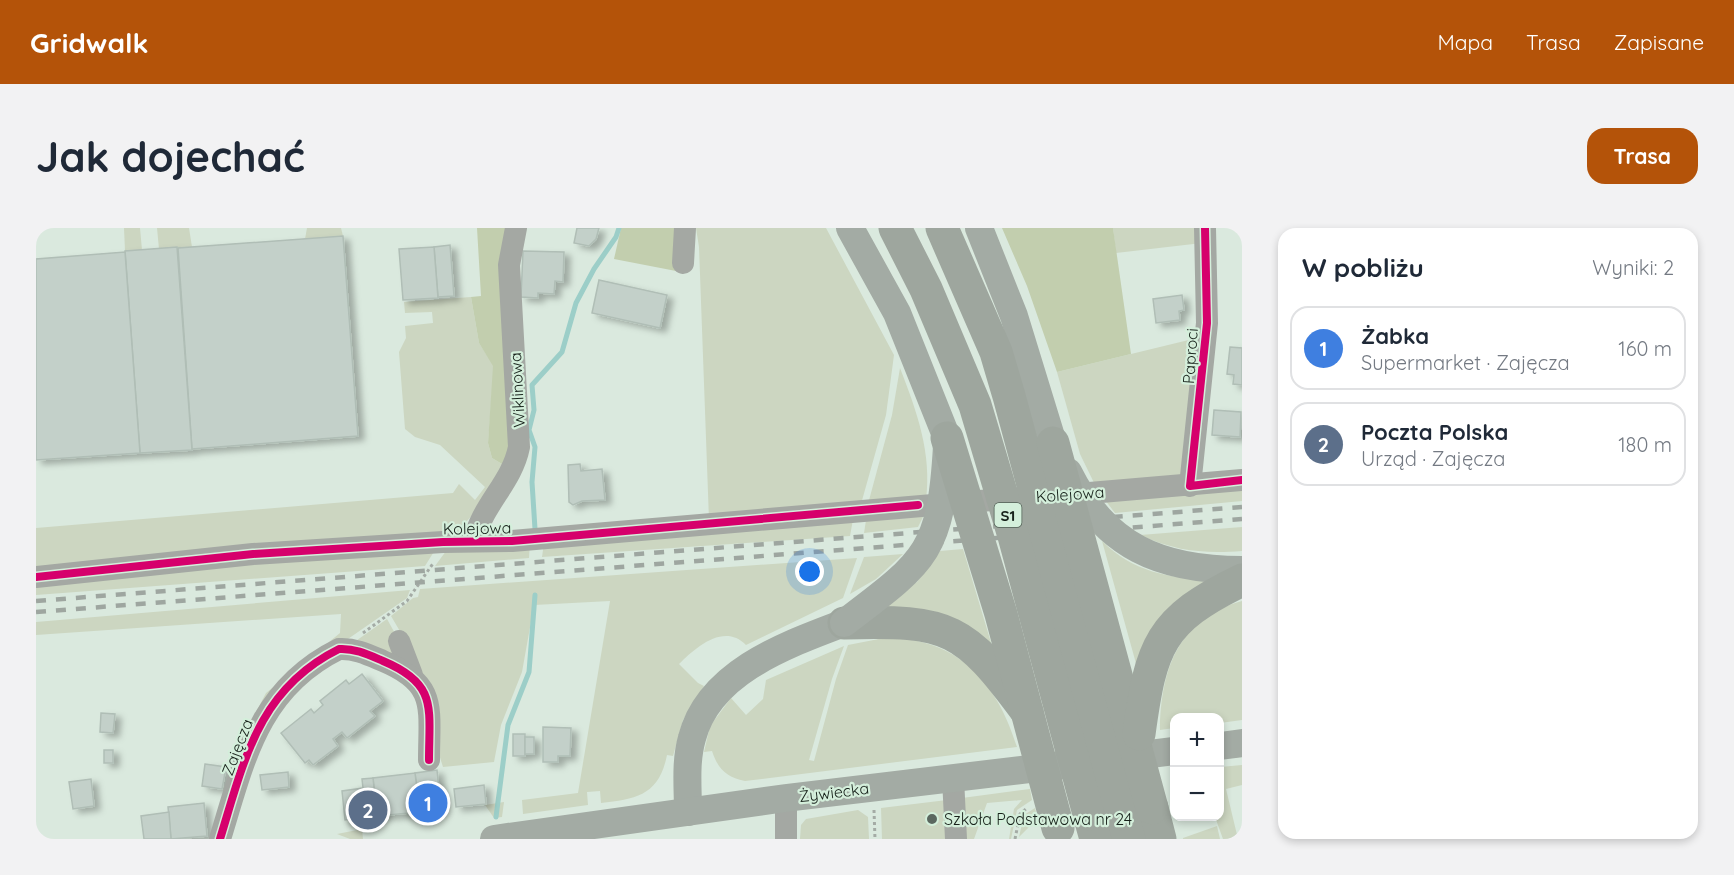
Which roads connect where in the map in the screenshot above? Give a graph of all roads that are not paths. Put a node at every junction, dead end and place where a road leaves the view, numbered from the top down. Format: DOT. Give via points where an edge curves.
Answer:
graph roads {
  1 [pos="516,228"];
  2 [pos="685,228"];
  3 [pos="850,228"];
  4 [pos="895,228"];
  5 [pos="942,228"];
  6 [pos="979,228"];
  7 [pos="1205,228"];
  8 [pos="683,262"];
  9 [pos="947,438"];
  10 [pos="1053,443"];
  11 [pos="1242,480"];
  12 [pos="1190,486"];
  13 [pos="474,541"];
  14 [pos="1242,570"];
  15 [pos="36,577"];
  16 [pos="1242,580"];
  17 [pos="843,623"];
  18 [pos="399,641"];
  19 [pos="412,675"];
  20 [pos="1028,714"];
  21 [pos="1242,743"];
  22 [pos="1224,745"];
  23 [pos="1170,751"];
  24 [pos="1137,754"];
  25 [pos="429,760"];
  26 [pos="953,778"];
  27 [pos="786,798"];
  28 [pos="688,812"];
  29 [pos="1141,825"];
  30 [pos="1092,826"];
  31 [pos="1059,834"];
  32 [pos="220,839"];
  33 [pos="494,839"];
  34 [pos="786,839"];
  35 [pos="956,839"];
  1 -- 13 [label="street, Wiklinowa" via="509,265 519,447 513,469 482,518"];
  2 -- 8 [label="street"];
  3 -- 9 [label="main road" via="897,313"];
  4 -- 30 [label="highway, S1, bridge" via="926,288 975,405"];
  5 -- 29 [label="highway, S1, bridge" via="996,352"];
  6 -- 10 [label="main road" via="1014,316"];
  7 -- 12 [label="street, Paproci" via="1207,323"];
  9 -- 17 [label="main road, bridge" via="944,494 932,540 900,580"];
  9 -- 20 [label="highway, bridge"];
  10 -- 14 [label="main road, bridge" via="1089,508 1121,540 1153,558 1176,564"];
  10 -- 24 [label="highway, bridge"];
  11 -- 12 [label="street, Kolejowa"];
  12 -- 13 [label="street, Kolejowa"];
  13 -- 15 [label="street, Kolejowa" via="253,554"];
  16 -- 24 [label="highway, bridge" via="1190,608 1158,646 1150,667"];
  17 -- 20 [label="highway, bridge" via="922,624 955,636 987,660"];
  17 -- 28 [label="main road" via="768,656 724,685 706,706 691,740"];
  18 -- 19 [label="street"];
  19 -- 25 [label="street" via="427,699"];
  19 -- 32 [label="street, Zajęcza" via="347,648 330,654 272,704 252,740 228,801"];
  20 -- 31 [label="highway, bridge"];
  21 -- 22 [label="main road"];
  23 -- 26 [label="main road, Żywiecka"];
  24 -- 29 [label="highway, bridge"];
  26 -- 27 [label="main road, Żywiecka"];
  26 -- 35 [label="street"];
  27 -- 28 [label="main road, Żywiecka"];
  27 -- 34 [label="street"];
  28 -- 33 [label="main road, Żywiecka"];
}
